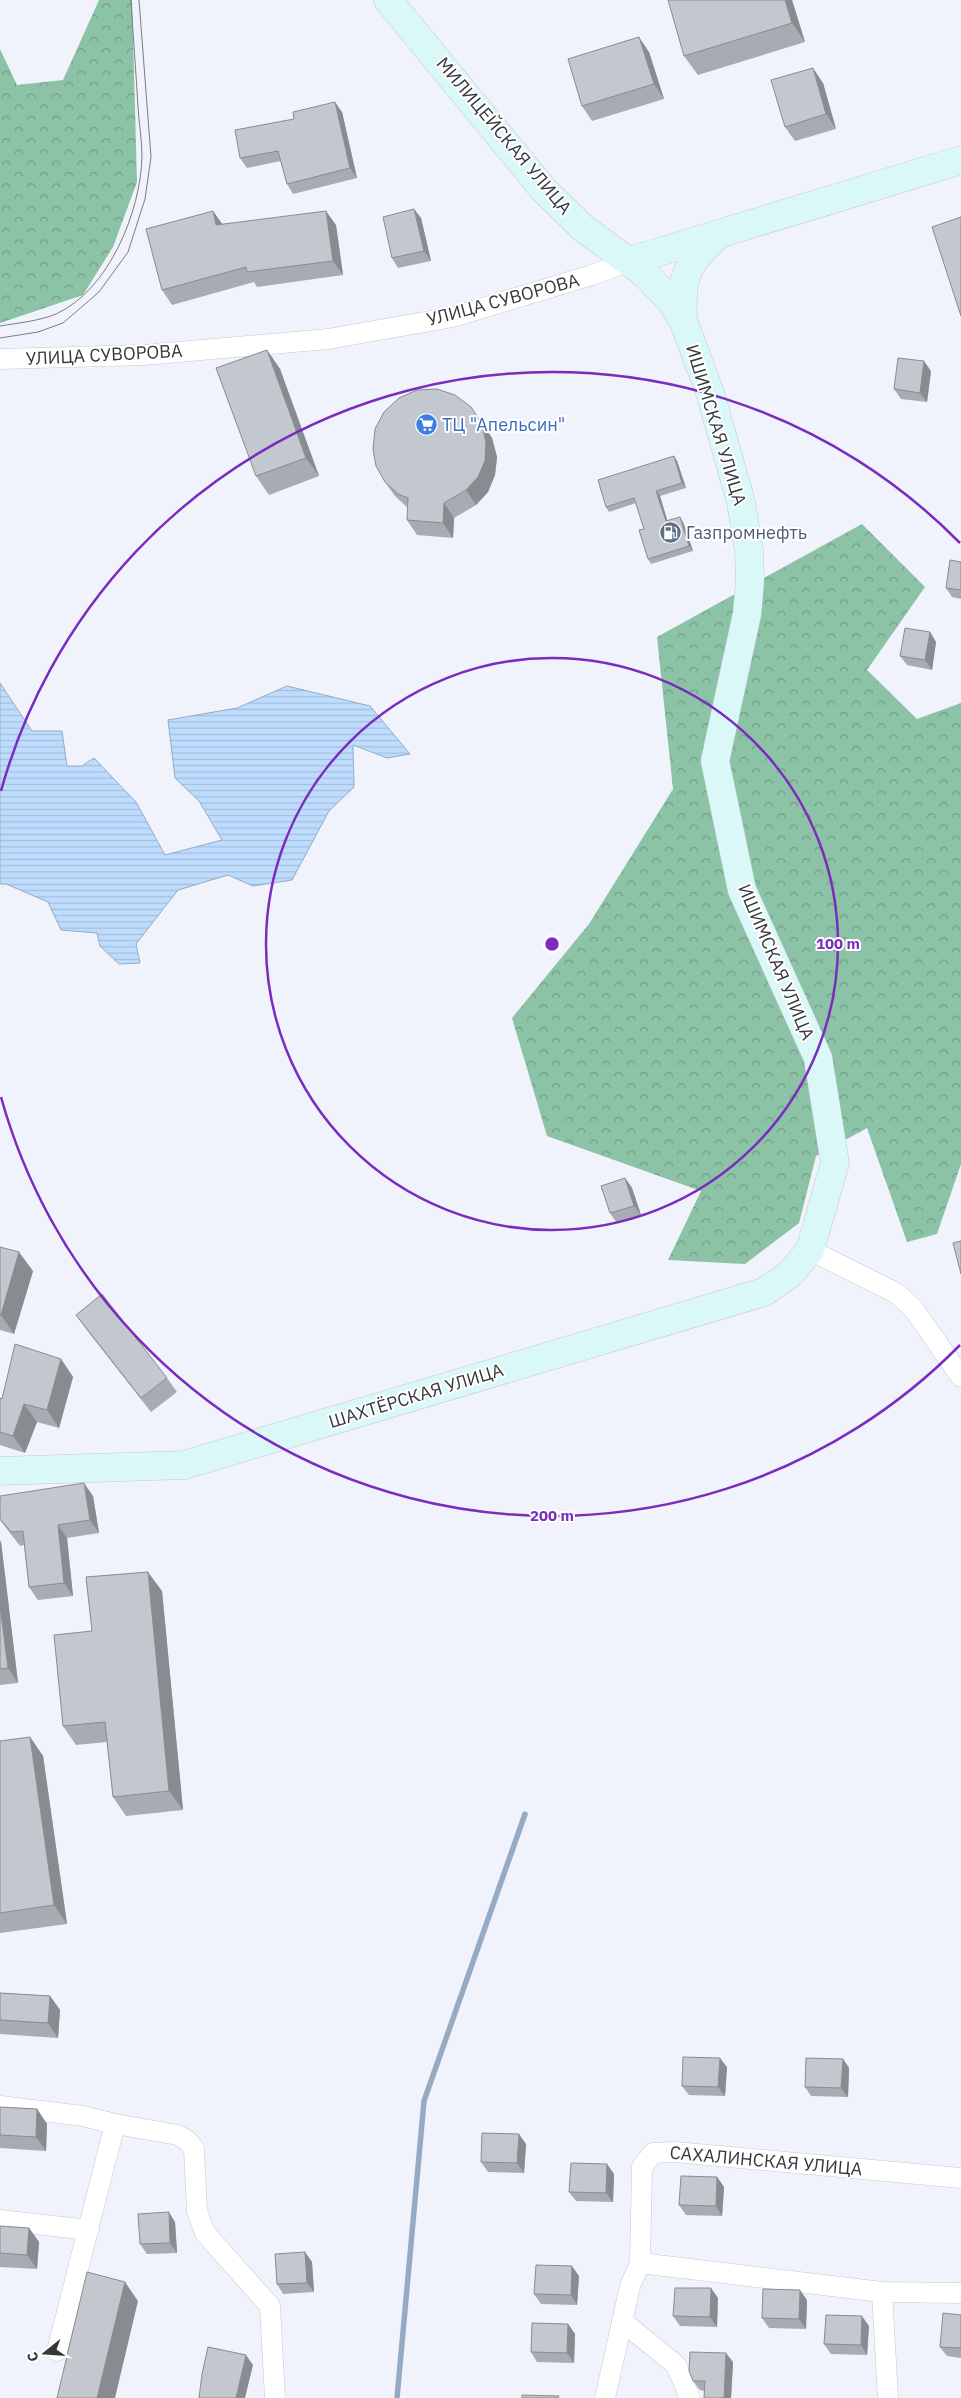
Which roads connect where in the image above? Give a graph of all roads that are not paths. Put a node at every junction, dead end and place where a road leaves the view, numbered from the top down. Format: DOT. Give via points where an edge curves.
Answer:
graph roads {
  1 [pos="388,0"];
  2 [pos="961,160"];
  3 [pos="719,234"];
  4 [pos="630,262"];
  5 [pos="683,320"];
  6 [pos="0,359"];
  7 [pos="810,1250"];
  8 [pos="961,1378"];
  9 [pos="0,1471"];
  10 [pos="0,2106"];
  11 [pos="115,2124"];
  12 [pos="961,2178"];
  13 [pos="0,2220"];
  14 [pos="89,2230"];
  15 [pos="640,2263"];
  16 [pos="882,2292"];
  17 [pos="961,2293"];
  18 [pos="622,2321"];
  19 [pos="57,2351"];
  20 [pos="275,2398"];
  21 [pos="605,2398"];
  22 [pos="690,2398"];
  23 [pos="888,2398"];
  1 -- 4 [label="main road, МИЛИЦЕЙСКАЯ УЛИЦА" via="544,190 583,228"];
  2 -- 3 [label="main road, УЛИЦА СУВОРОВА"];
  3 -- 4 [label="main road, УЛИЦА СУВОРОВА"];
  3 -- 5 [label="main road" via="696,255 686,273 682,296"];
  4 -- 5 [label="main road, ИШИМСКАЯ УЛИЦА" via="658,285"];
  4 -- 6 [label="street, УЛИЦА СУВОРОВА" via="453,317 328,338 144,355"];
  5 -- 7 [label="main road, ИШИМСКАЯ УЛИЦА" via="710,393 741,502 749,551 747,614 715,761 742,890 818,1058 835,1163"];
  7 -- 8 [label="street" via="896,1293 913,1308"];
  7 -- 9 [label="main road, ШАХТЁРСКАЯ УЛИЦА" via="790,1274 764,1292 184,1465"];
  10 -- 11 [label="street" via="83,2116"];
  11 -- 14 [label="street"];
  11 -- 20 [label="street" via="178,2135 194,2149 197,2211 206,2233 270,2306"];
  12 -- 15 [label="street, САХАЛИНСКАЯ УЛИЦА" via="675,2152 653,2153 642,2167"];
  13 -- 14 [label="street"];
  14 -- 19 [label="street"];
  15 -- 16 [label="street"];
  15 -- 18 [label="street" via="630,2286"];
  16 -- 17 [label="street"];
  16 -- 23 [label="street"];
  18 -- 21 [label="street"];
  18 -- 22 [label="street" via="676,2366"];
}
